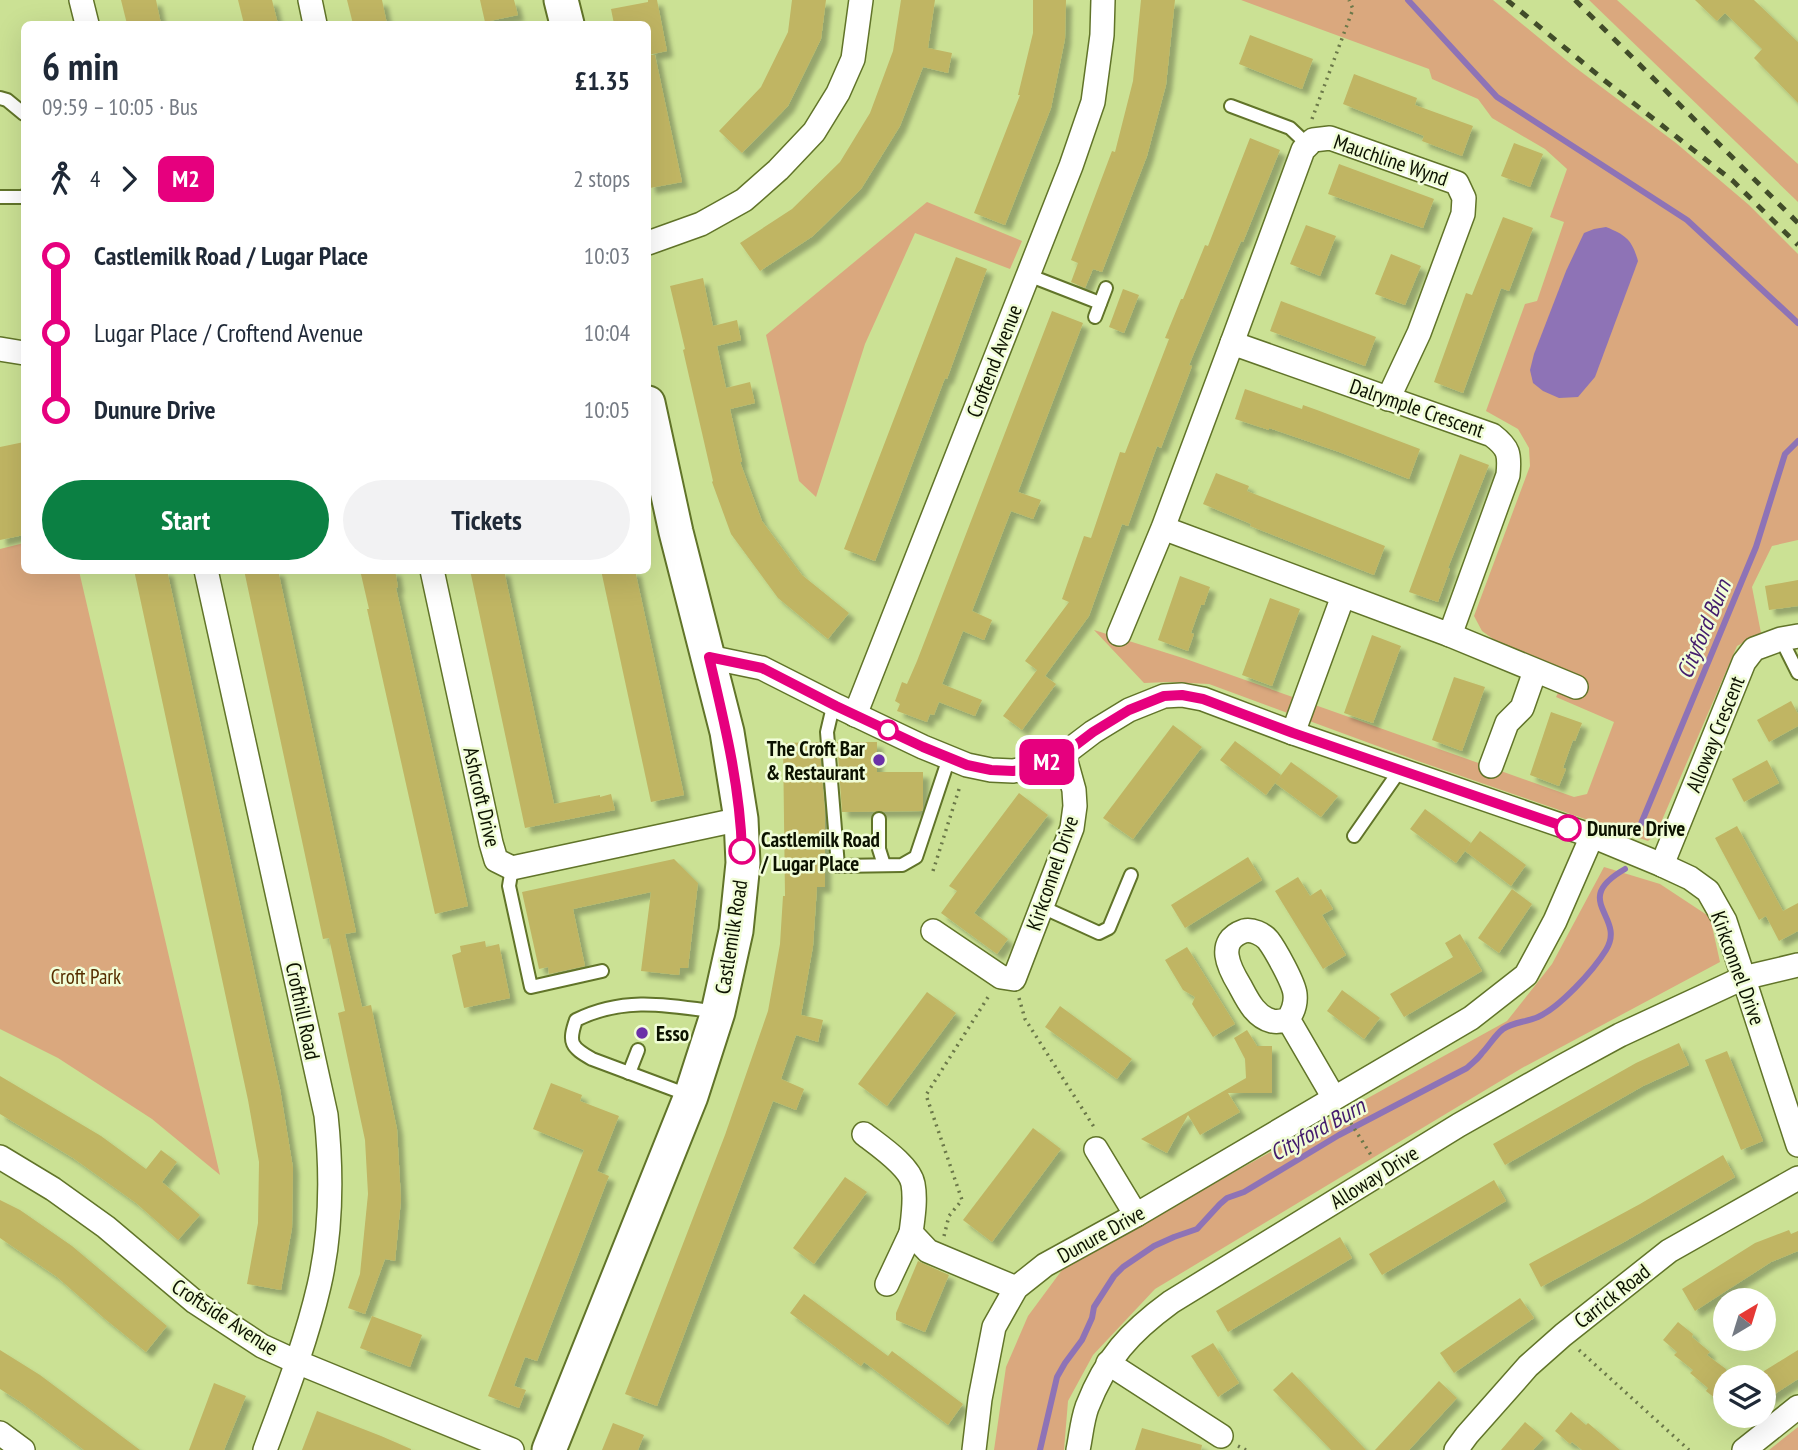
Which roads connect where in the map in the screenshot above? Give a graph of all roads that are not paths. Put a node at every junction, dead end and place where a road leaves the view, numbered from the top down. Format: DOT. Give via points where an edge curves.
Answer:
graph roads {
  1 [pos="81,0"];
  2 [pos="310,0"];
  3 [pos="561,0"];
  4 [pos="861,0"];
  5 [pos="1103,0"];
  6 [pos="86,21"];
  7 [pos="314,21"];
  8 [pos="566,21"];
  9 [pos="0,97"];
  10 [pos="1231,106"];
  11 [pos="21,112"];
  12 [pos="1311,142"];
  13 [pos="0,197"];
  14 [pos="21,197"];
  15 [pos="651,242"];
  16 [pos="1028,275"];
  17 [pos="1106,288"];
  18 [pos="1100,303"];
  19 [pos="1095,317"];
  20 [pos="1232,343"];
  21 [pos="0,349"];
  22 [pos="21,352"];
  23 [pos="1388,399"];
  24 [pos="651,417"];
  25 [pos="1163,528"];
  26 [pos="207,574"];
  27 [pos="433,574"];
  28 [pos="1343,596"];
  29 [pos="1119,634"];
  30 [pos="1450,635"];
  31 [pos="1790,637"];
  32 [pos="709,657"];
  33 [pos="1535,671"];
  34 [pos="1798,673"];
  35 [pos="1576,687"];
  36 [pos="846,711"];
  37 [pos="1293,733"];
  38 [pos="1064,754"];
  39 [pos="958,762"];
  40 [pos="1491,766"];
  41 [pos="1400,770"];
  42 [pos="741,819"];
  43 [pos="879,819"];
  44 [pos="1354,836"];
  45 [pos="1592,836"];
  46 [pos="884,865"];
  47 [pos="1662,865"];
  48 [pos="512,868"];
  49 [pos="1131,875"];
  50 [pos="1042,907"];
  51 [pos="933,931"];
  52 [pos="1798,965"];
  53 [pos="601,971"];
  54 [pos="1743,978"];
  55 [pos="718,1012"];
  56 [pos="1288,1019"];
  57 [pos="638,1050"];
  58 [pos="629,1073"];
  59 [pos="691,1096"];
  60 [pos="1334,1098"];
  61 [pos="864,1134"];
  62 [pos="1798,1145"];
  63 [pos="1096,1149"];
  64 [pos="0,1157"];
  65 [pos="1798,1178"];
  66 [pos="1136,1215"];
  67 [pos="911,1233"];
  68 [pos="887,1284"];
  69 [pos="1016,1288"];
  70 [pos="297,1362"];
  71 [pos="1108,1363"];
  72 [pos="1798,1407"];
  73 [pos="0,1433"];
  74 [pos="1228,1437"];
  75 [pos="23,1450"];
  76 [pos="265,1450"];
  77 [pos="512,1450"];
  78 [pos="550,1450"];
  79 [pos="974,1450"];
  80 [pos="1078,1450"];
  81 [pos="1456,1450"];
  82 [pos="1744,1450"];
  1 -- 6 [label="street"];
  2 -- 7 [label="street"];
  3 -- 8 [label="street"];
  4 -- 15 [label="street" via="853,58 814,132 744,200 701,224"];
  5 -- 16 [label="street, Croftend Avenue" via="1093,102"];
  9 -- 11 [label="lane"];
  10 -- 12 [label="lane" via="1290,128"];
  12 -- 20 [label="street, Mauchline Wynd" via="1303,150"];
  12 -- 23 [label="street, Mauchline Wynd" via="1330,138 1457,183 1464,198 1463,214 1419,333"];
  13 -- 14 [label="lane"];
  16 -- 18 [label="lane"];
  16 -- 36 [label="street, Croftend Avenue"];
  17 -- 18 [label="lane"];
  18 -- 19 [label="lane"];
  20 -- 23 [label="street, Dalrymple Crescent"];
  20 -- 25 [label="street"];
  21 -- 22 [label="street"];
  23 -- 30 [label="street, Dalrymple Crescent" via="1492,435 1506,446 1510,460"];
  24 -- 32 [label="street, Castlemilk Road"];
  25 -- 28 [label="street"];
  25 -- 29 [label="street"];
  26 -- 70 [label="street, Crofthill Road" via="326,1115 331,1192 327,1233 320,1286"];
  27 -- 48 [label="street, Ashcroft Drive" via="491,843 496,860"];
  28 -- 30 [label="street"];
  28 -- 37 [label="street"];
  30 -- 33 [label="street"];
  31 -- 34 [label="lane"];
  31 -- 47 [label="street, Alloway Crescent" via="1754,649 1744,663"];
  32 -- 36 [label="street" via="762,668"];
  32 -- 42 [label="street, Castlemilk Road"];
  33 -- 35 [label="street"];
  33 -- 40 [label="street" via="1522,708 1507,723"];
  36 -- 39 [label="street"];
  36 -- 46 [label="lane" via="831,715 827,732 838,866"];
  37 -- 38 [label="street, Kirkconnel Drive" via="1203,699 1164,696 1129,710"];
  37 -- 41 [label="street, Kirkconnel Drive"];
  38 -- 39 [label="street" via="1034,768 1013,771"];
  38 -- 50 [label="street, Kirkconnel Drive" via="1074,790 1072,828"];
  39 -- 46 [label="lane" via="916,857 902,865"];
  41 -- 44 [label="lane"];
  41 -- 45 [label="street, Kirkconnel Drive"];
  42 -- 48 [label="street, Ashcroft Drive"];
  42 -- 55 [label="street, Castlemilk Road" via="743,863 736,931"];
  43 -- 46 [label="lane"];
  45 -- 47 [label="street, Kirkconnel Drive"];
  45 -- 60 [label="street, Dunure Drive" via="1526,975 1471,1018"];
  47 -- 54 [label="street, Kirkconnel Drive" via="1708,891 1725,921"];
  48 -- 53 [label="lane" via="509,886 531,987"];
  49 -- 50 [label="lane" via="1109,928 1100,933"];
  50 -- 51 [label="street, Kirkconnel Drive" via="1007,978"];
  52 -- 54 [label="street"];
  54 -- 62 [label="street, Kirkconnel Drive"];
  54 -- 71 [label="street, Alloway Drive" via="1619,1035 1459,1125 1171,1302 1147,1319"];
  55 -- 58 [label="lane" via="610,1007 576,1020 572,1044 592,1059"];
  55 -- 59 [label="street, Castlemilk Road"];
  56 -- 60 [label="street"];
  57 -- 58 [label="lane"];
  58 -- 59 [label="lane"];
  59 -- 78 [label="street, Castlemilk Road"];
  60 -- 66 [label="street, Dunure Drive"];
  61 -- 67 [label="street" via="898,1160 913,1181"];
  63 -- 66 [label="street"];
  64 -- 70 [label="street, Croftside Avenue" via="106,1227 195,1302 262,1346"];
  65 -- 81 [label="street, Carrick Road" via="1669,1251 1563,1335 1528,1366"];
  66 -- 69 [label="street, Dunure Drive" via="1045,1265"];
  67 -- 68 [label="street"];
  67 -- 69 [label="street" via="928,1251"];
  69 -- 79 [label="street, Dunure Drive" via="994,1327"];
  70 -- 76 [label="street, Crofthill Road"];
  70 -- 77 [label="street, Croftside Avenue"];
  71 -- 74 [label="street"];
  71 -- 80 [label="street, Alloway Drive" via="1087,1409"];
  72 -- 82 [label="street"];
  73 -- 75 [label="street"];
}
